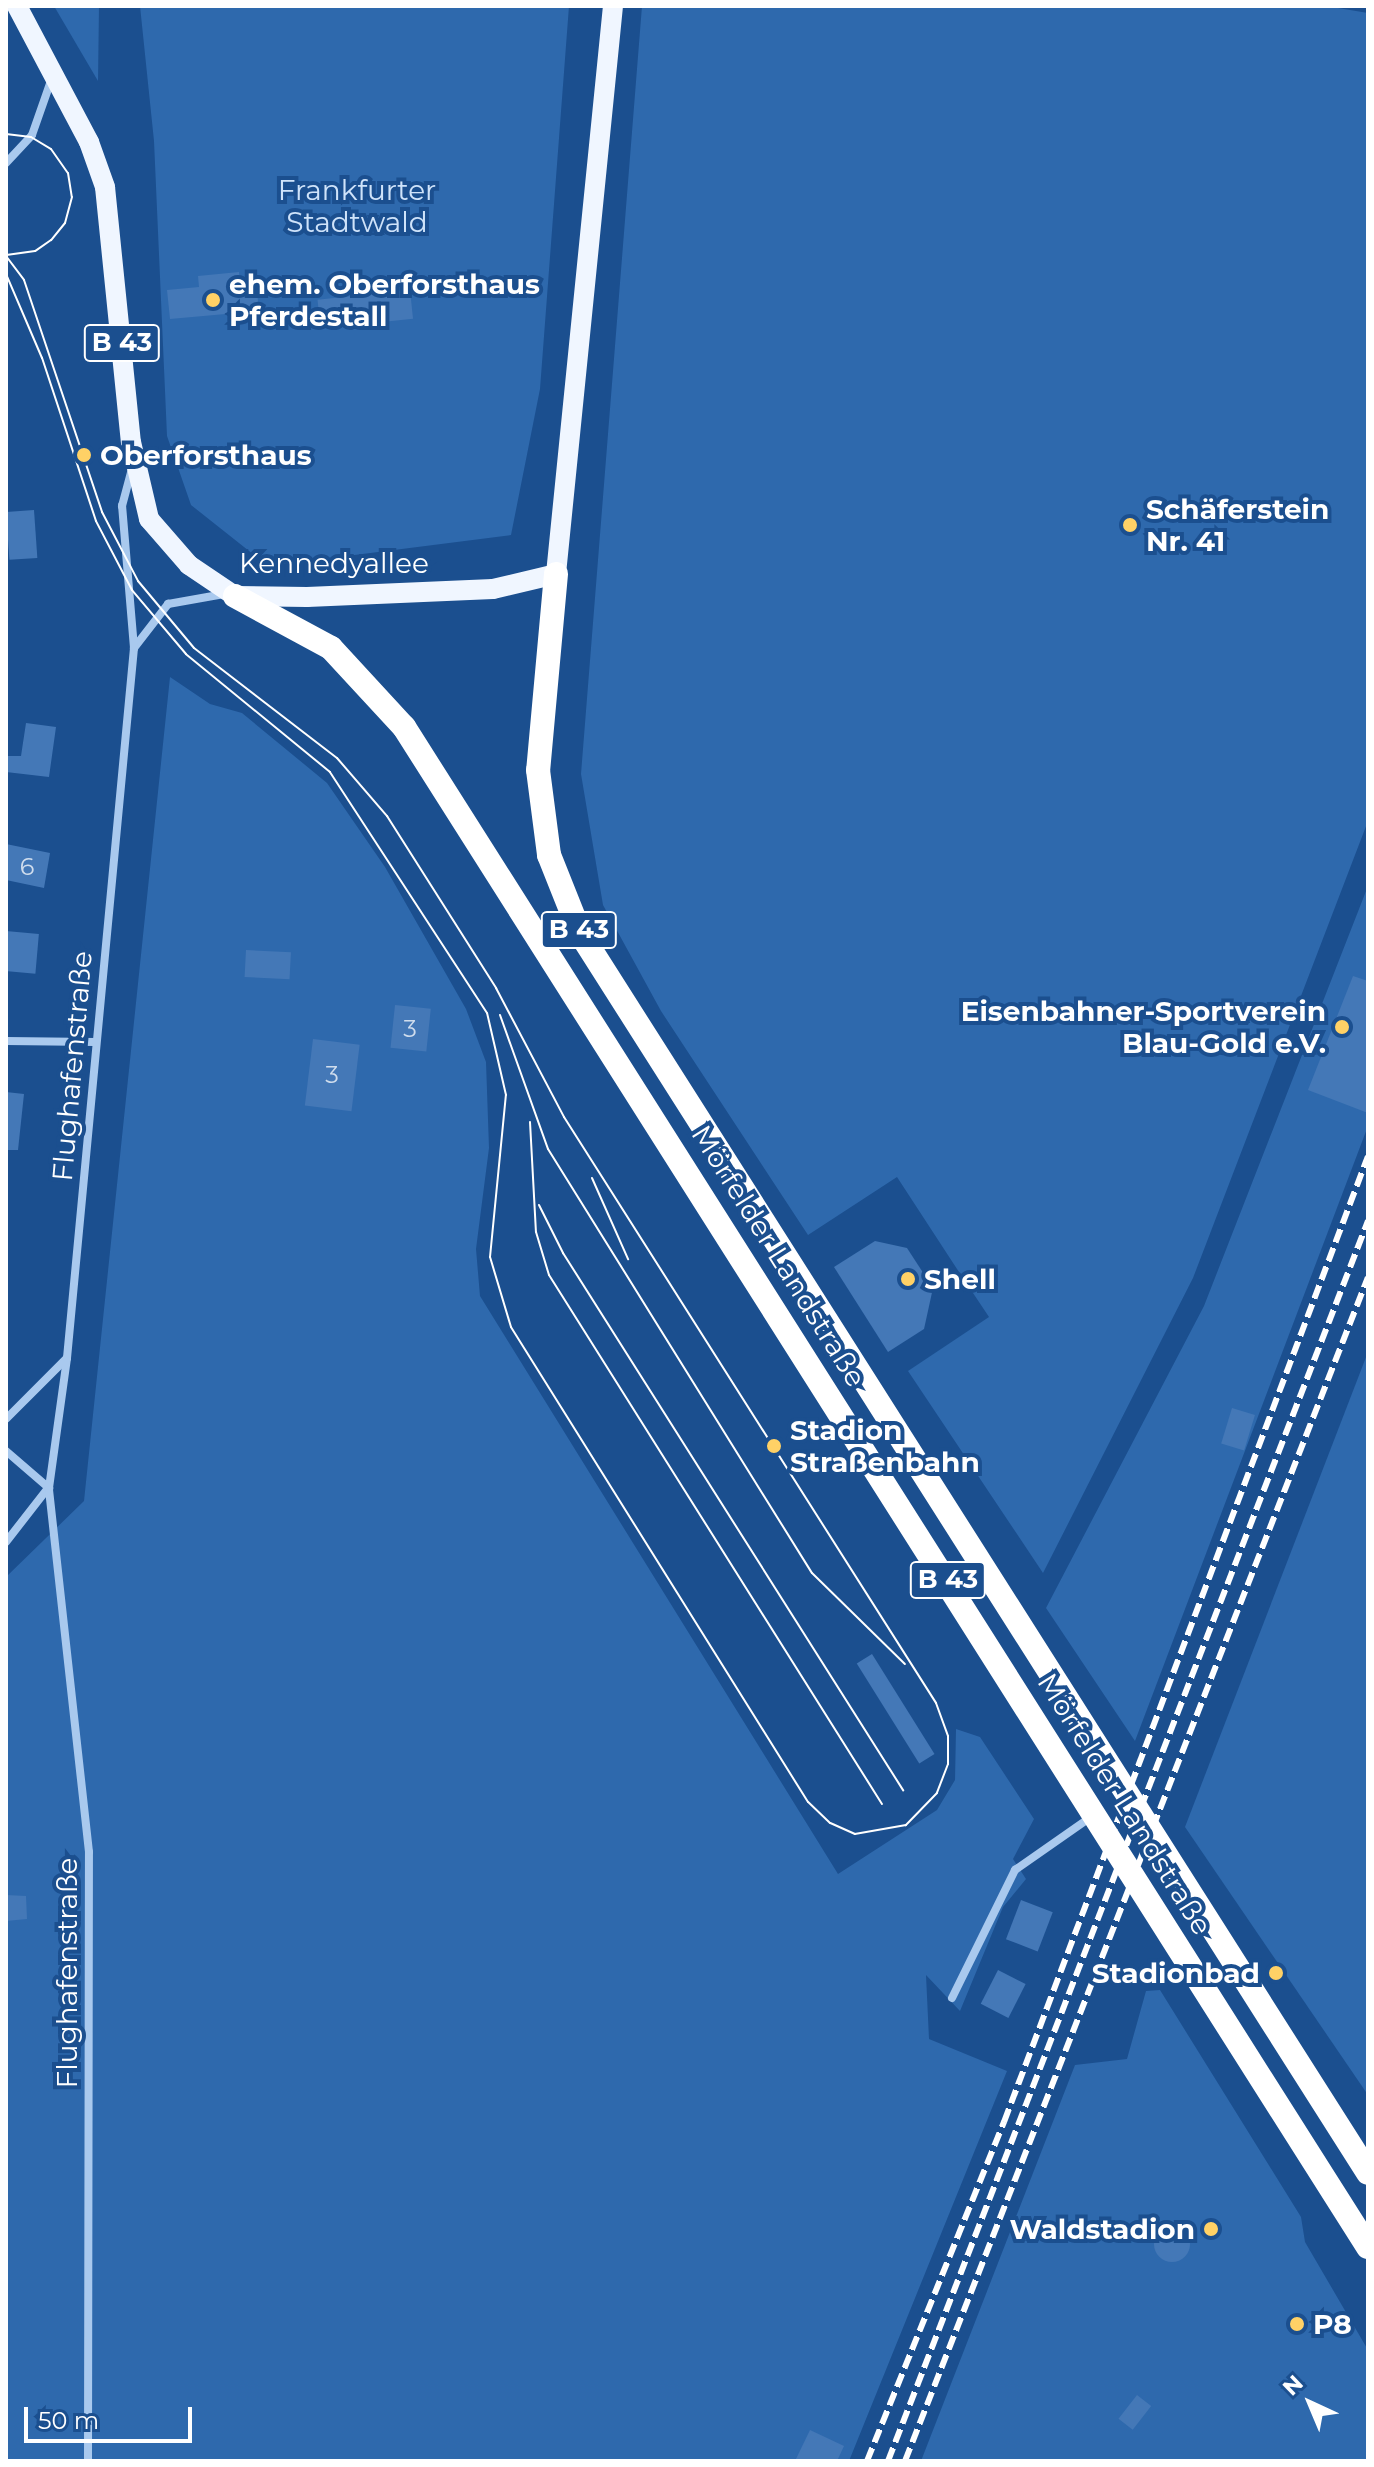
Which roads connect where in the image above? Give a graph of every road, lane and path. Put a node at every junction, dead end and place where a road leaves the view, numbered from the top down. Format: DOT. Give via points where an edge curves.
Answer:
graph roads {
  1 [pos="17,6"];
  2 [pos="613,6"];
  3 [pos="53,73"];
  4 [pos="6,163"];
  5 [pos="133,463"];
  6 [pos="556,574"];
  7 [pos="233,595"];
  8 [pos="134,648"];
  9 [pos="6,1041"];
  10 [pos="95,1042"];
  11 [pos="67,1358"];
  12 [pos="6,1419"];
  13 [pos="6,1451"];
  14 [pos="49,1488"];
  15 [pos="6,1542"];
  16 [pos="1095,1814"];
  17 [pos="952,1998"];
  18 [pos="1368,2173"];
  19 [pos="1368,2247"];
  20 [pos="88,2461"];
  1 -- 3 [label="main road, Kennedyallee / B 43"];
  2 -- 6 [label="main road, B 43"];
  3 -- 4 [label="street" via="32,135"];
  3 -- 5 [label="main road, Kennedyallee / B 43" via="89,142 109,201"];
  5 -- 7 [label="main road, Kennedyallee / B 43" via="155,529 189,565"];
  5 -- 8 [label="street, Flughafenstraße" via="122,506"];
  6 -- 7 [label="main road, Kennedyallee" via="493,589"];
  6 -- 18 [label="highway, Mörfelder Landstraße / B 43" via="538,770 549,855 580,933"];
  7 -- 8 [label="street, Flughafenstraße" via="193,595 168,604 149,621"];
  7 -- 16 [label="highway, Mörfelder Landstraße / B 43" via="331,648 404,727"];
  8 -- 10 [label="street, Flughafenstraße"];
  9 -- 10 [label="street"];
  10 -- 11 [label="street, Flughafenstraße"];
  11 -- 12 [label="street"];
  11 -- 14 [label="street, Flughafenstraße"];
  13 -- 14 [label="street"];
  14 -- 15 [label="street"];
  14 -- 20 [label="street, Flughafenstraße" via="89,1852"];
  16 -- 17 [label="street" via="1015,1870"];
  16 -- 19 [label="highway, Mörfelder Landstraße / B 43"];
}
